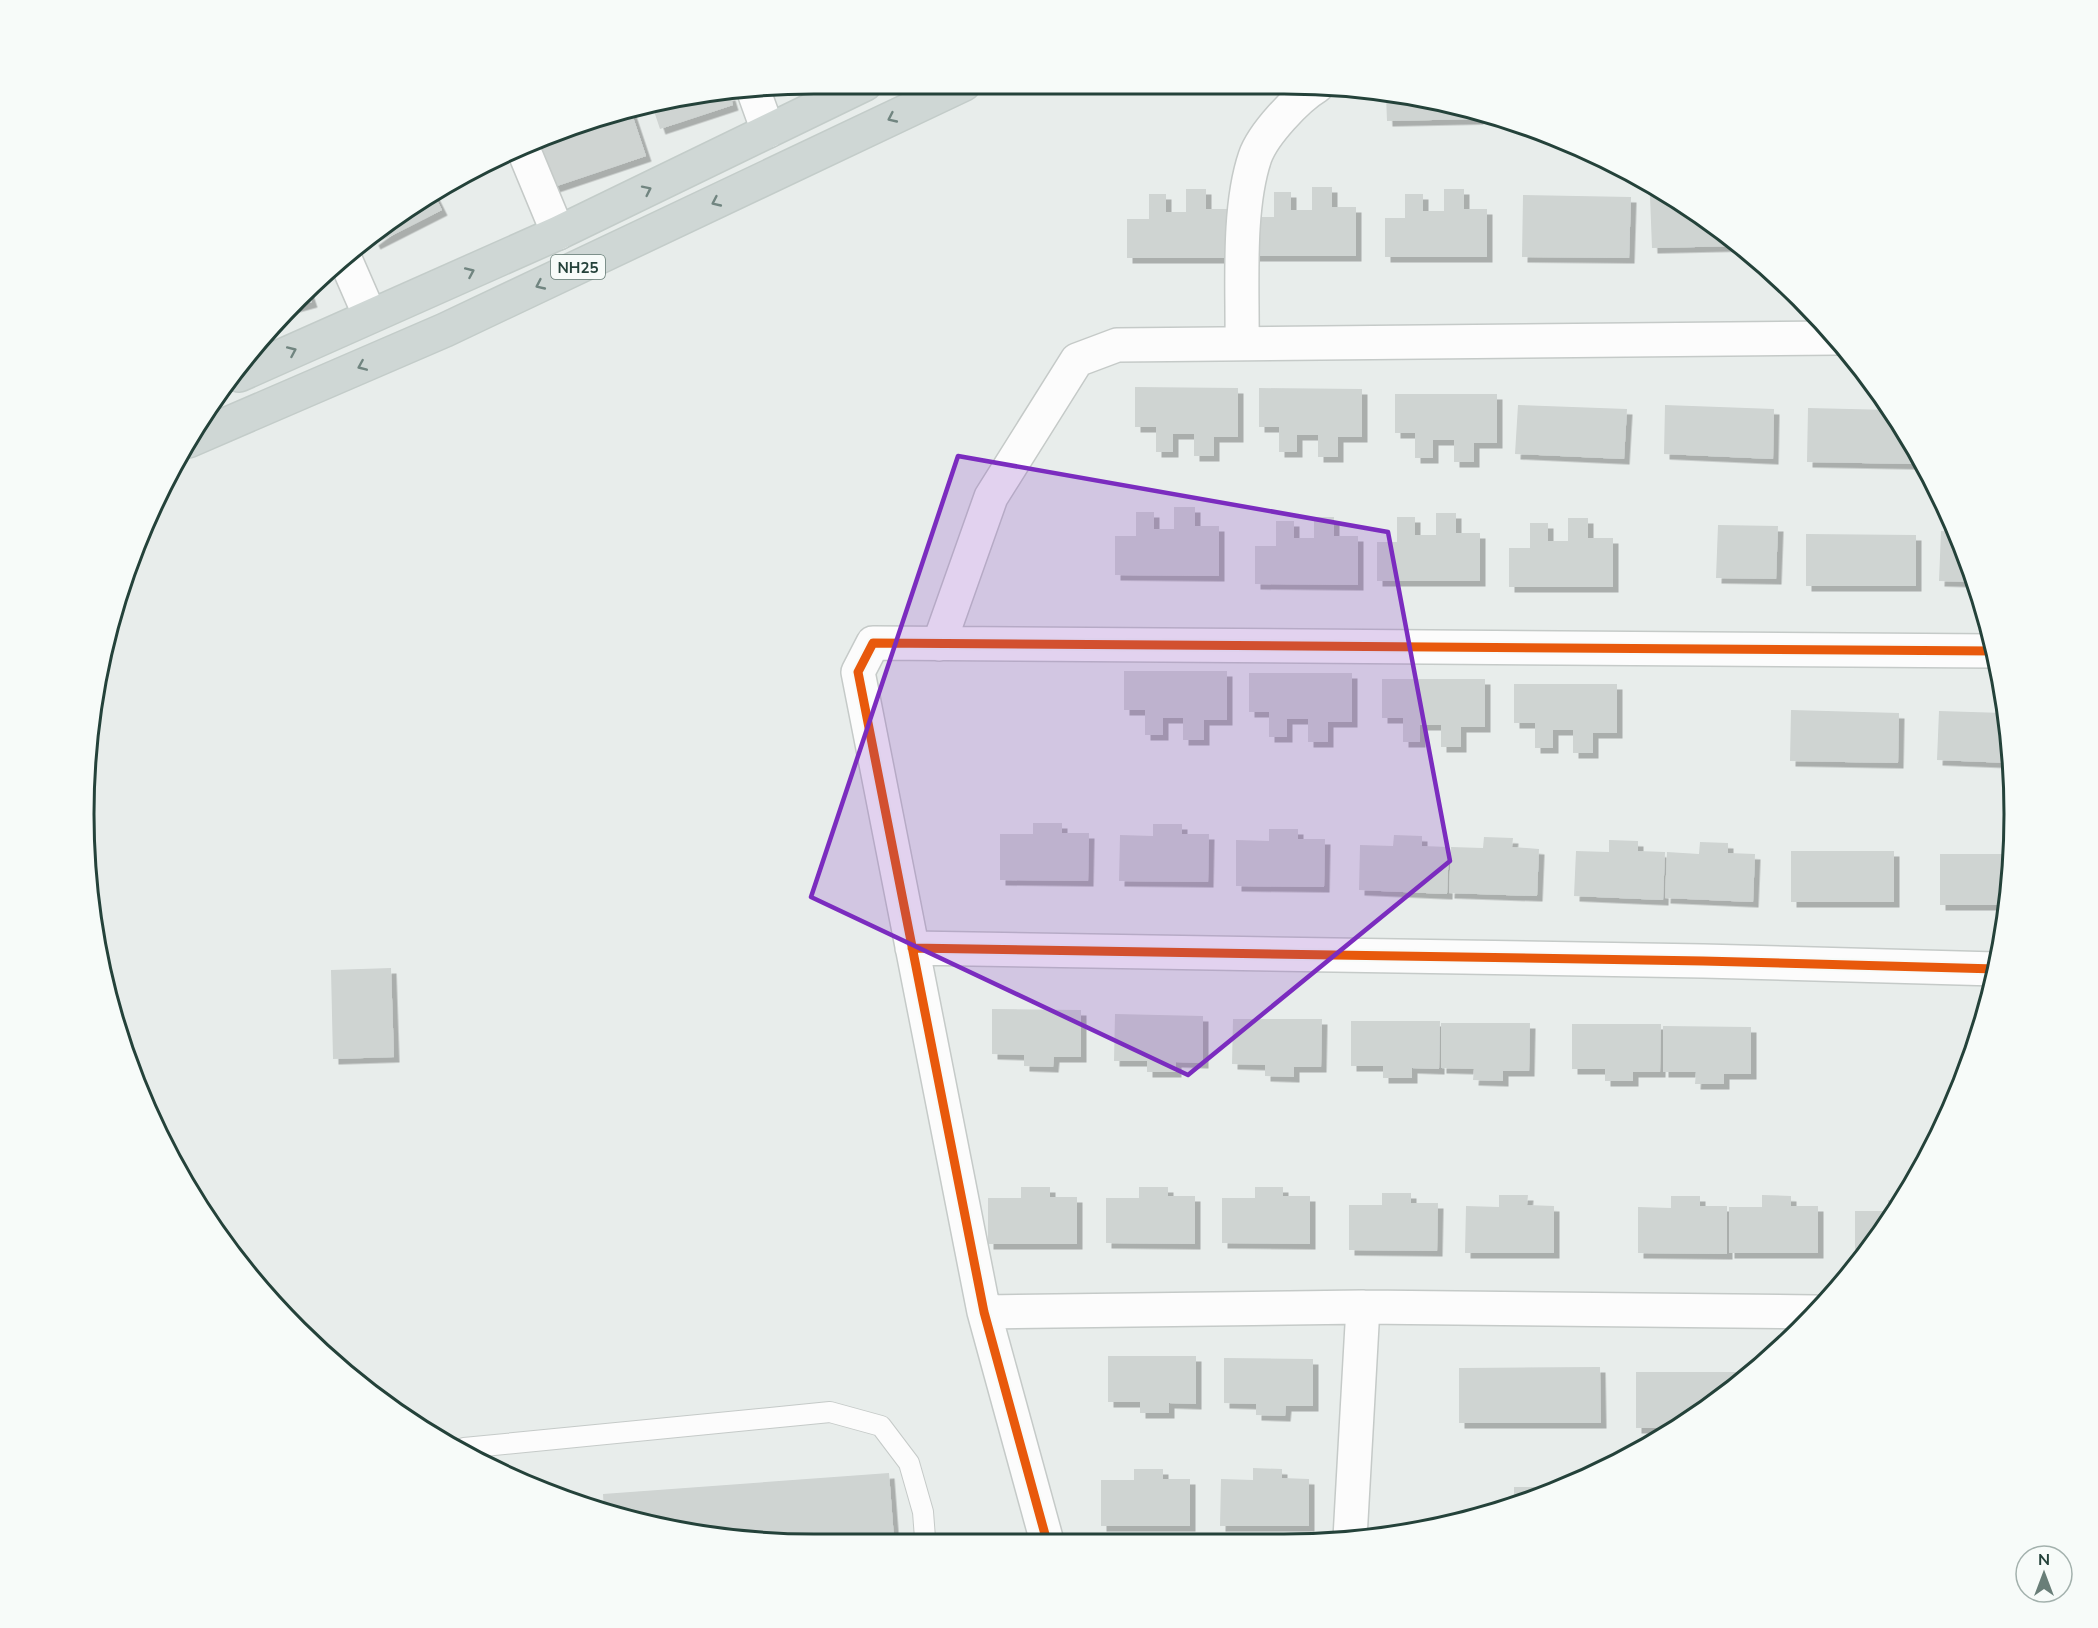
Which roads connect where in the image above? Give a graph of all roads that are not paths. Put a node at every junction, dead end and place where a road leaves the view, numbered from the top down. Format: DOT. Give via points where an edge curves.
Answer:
graph roads {
  1 [pos="844,94"];
  2 [pos="943,94"];
  3 [pos="1307,95"];
  4 [pos="756,97"];
  5 [pos="768,131"];
  6 [pos="526,155"];
  7 [pos="558,233"];
  8 [pos="348,266"];
  9 [pos="370,316"];
  10 [pos="1823,338"];
  11 [pos="1242,345"];
  12 [pos="247,372"];
  13 [pos="203,434"];
  14 [pos="939,644"];
  15 [pos="1984,651"];
  16 [pos="912,948"];
  17 [pos="1986,969"];
  18 [pos="1363,1307"];
  19 [pos="984,1312"];
  20 [pos="1803,1312"];
  21 [pos="473,1447"];
  22 [pos="1350,1530"];
  23 [pos="926,1534"];
  24 [pos="1045,1534"];
  1 -- 5 [label="main road, NH25"];
  2 -- 13 [label="main road, NH25, one-way" via="445,330"];
  3 -- 11 [label="street" via="1277,123 1255,156 1245,221"];
  4 -- 5 [label="street"];
  7 -- 5 [label="main road, NH25, one-way"];
  6 -- 7 [label="street"];
  9 -- 7 [label="main road, NH25, one-way"];
  8 -- 9 [label="street"];
  12 -- 9 [label="main road, NH25, one-way"];
  10 -- 11 [label="street"];
  11 -- 14 [label="street" via="1117,345 1077,360 991,496"];
  14 -- 15 [label="street"];
  14 -- 16 [label="street" via="873,643 858,672"];
  16 -- 17 [label="street"];
  16 -- 19 [label="street"];
  18 -- 19 [label="street"];
  18 -- 20 [label="street"];
  18 -- 22 [label="street"];
  19 -- 24 [label="street"];
  21 -- 23 [label="lane" via="830,1412 881,1426 909,1463"];
}
